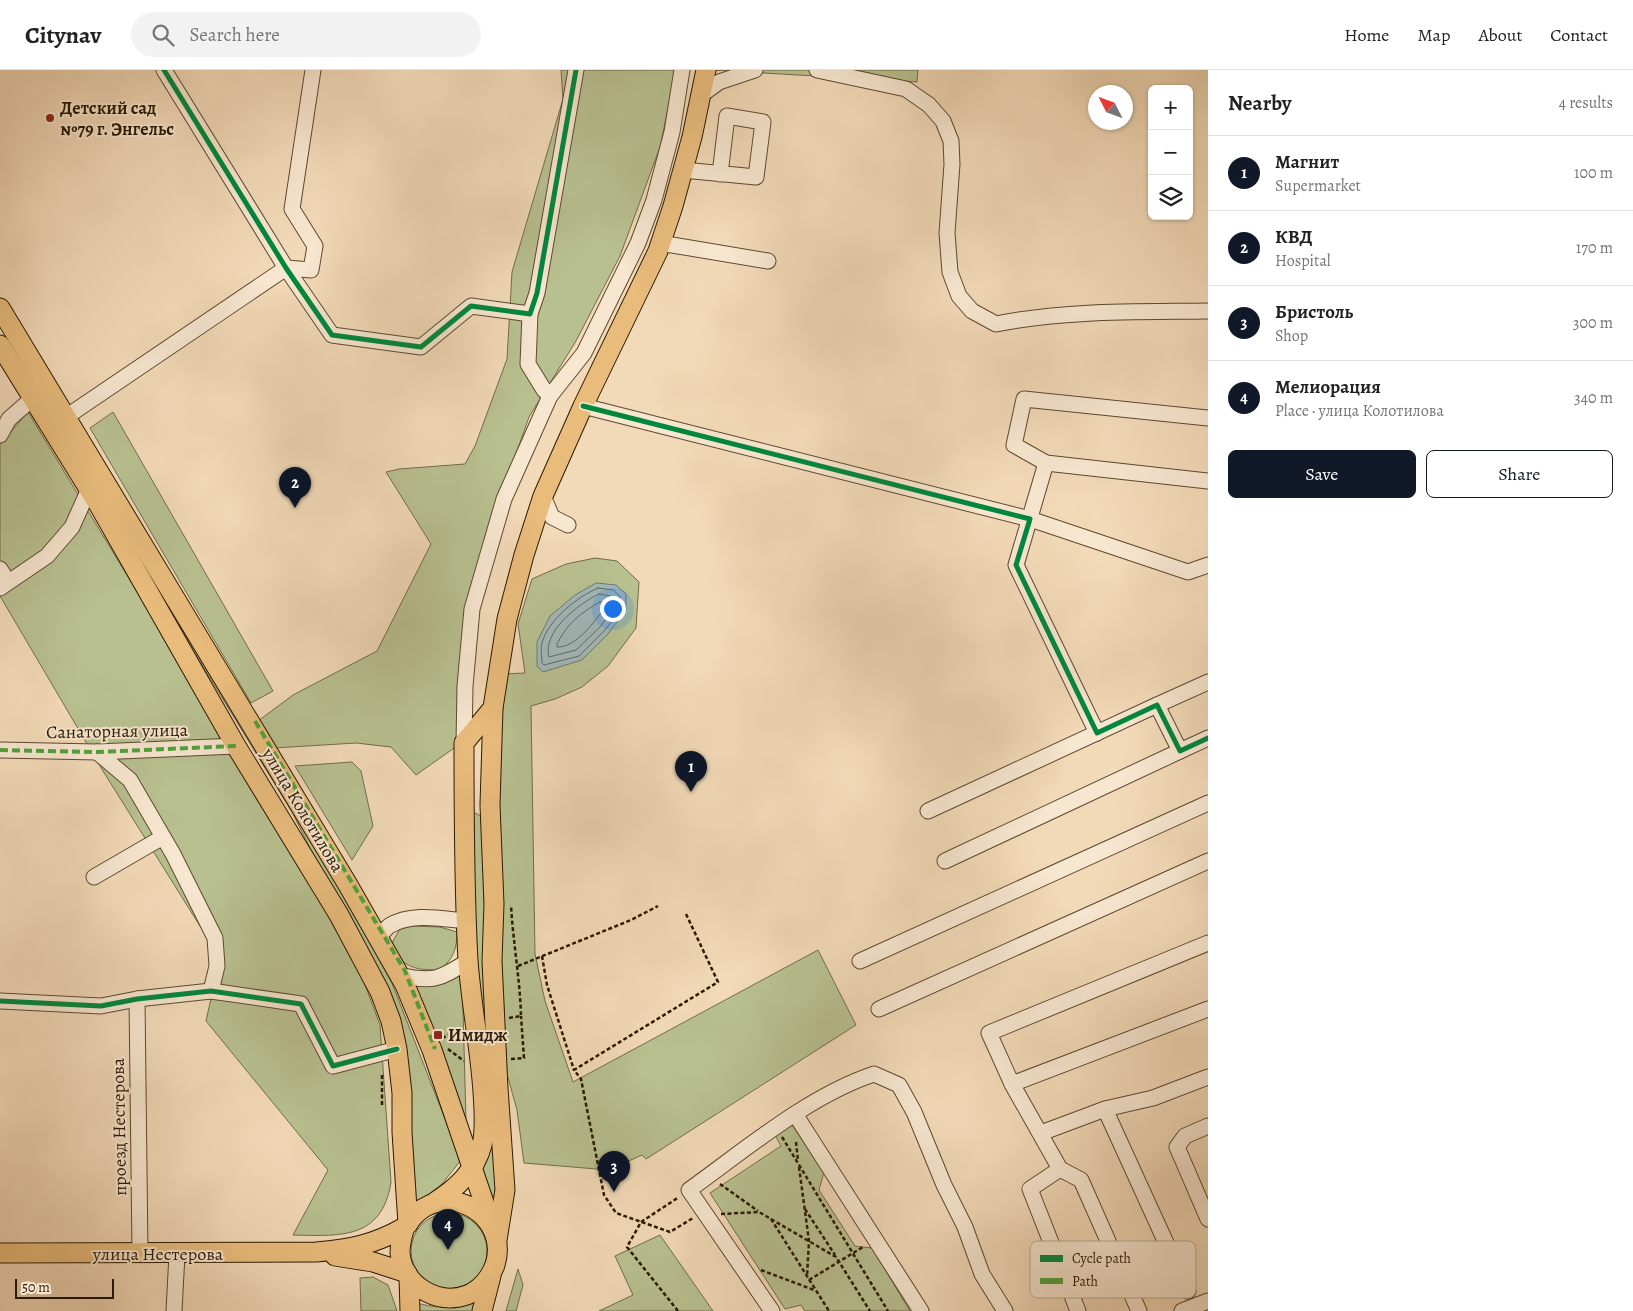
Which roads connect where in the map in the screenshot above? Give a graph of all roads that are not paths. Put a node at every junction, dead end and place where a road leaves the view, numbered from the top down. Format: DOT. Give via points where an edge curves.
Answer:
graph roads {
  1 [pos="164,70"];
  2 [pos="313,70"];
  3 [pos="576,70"];
  4 [pos="682,70"];
  5 [pos="706,70"];
  6 [pos="756,70"];
  7 [pos="816,70"];
  8 [pos="701,95"];
  9 [pos="683,170"];
  10 [pos="720,174"];
  11 [pos="660,243"];
  12 [pos="768,260"];
  13 [pos="286,268"];
  14 [pos="0,308"];
  15 [pos="1208,311"];
  16 [pos="530,314"];
  17 [pos="0,345"];
  18 [pos="550,396"];
  19 [pos="33,398"];
  20 [pos="583,406"];
  21 [pos="1208,418"];
  22 [pos="58,421"];
  23 [pos="0,436"];
  24 [pos="1046,463"];
  25 [pos="1208,481"];
  26 [pos="89,489"];
  27 [pos="543,496"];
  28 [pos="1030,519"];
  29 [pos="568,525"];
  30 [pos="1208,566"];
  31 [pos="3,579"];
  32 [pos="1208,682"];
  33 [pos="1157,705"];
  34 [pos="492,708"];
  35 [pos="1097,732"];
  36 [pos="1208,738"];
  37 [pos="464,743"];
  38 [pos="236,746"];
  39 [pos="0,750"];
  40 [pos="1180,751"];
  41 [pos="97,752"];
  42 [pos="1208,802"];
  43 [pos="928,811"];
  44 [pos="163,837"];
  45 [pos="945,861"];
  46 [pos="1208,861"];
  47 [pos="94,877"];
  48 [pos="467,921"];
  49 [pos="378,938"];
  50 [pos="1208,943"];
  51 [pos="468,961"];
  52 [pos="860,961"];
  53 [pos="399,975"];
  54 [pos="211,990"];
  55 [pos="137,999"];
  56 [pos="0,1001"];
  57 [pos="1208,1009"];
  58 [pos="879,1010"];
  59 [pos="397,1049"];
  60 [pos="1208,1077"];
  61 [pos="1012,1084"];
  62 [pos="1105,1109"];
  63 [pos="794,1115"];
  64 [pos="1208,1126"];
  65 [pos="1041,1134"];
  66 [pos="473,1167"];
  67 [pos="1060,1169"];
  68 [pos="435,1203"];
  69 [pos="1208,1219"];
  70 [pos="407,1226"];
  71 [pos="494,1233"];
  72 [pos="1050,1241"];
  73 [pos="1108,1241"];
  74 [pos="1165,1241"];
  75 [pos="316,1252"];
  76 [pos="0,1253"];
  77 [pos="140,1254"];
  78 [pos="177,1254"];
  79 [pos="492,1273"];
  80 [pos="408,1275"];
  81 [pos="1073,1298"];
  82 [pos="1133,1298"];
  83 [pos="1208,1301"];
  84 [pos="174,1311"];
  85 [pos="410,1311"];
  86 [pos="482,1311"];
  87 [pos="772,1311"];
  88 [pos="921,1311"];
  89 [pos="1005,1311"];
  90 [pos="1078,1311"];
  91 [pos="1139,1311"];
  92 [pos="1182,1311"];
  1 -- 13 [label="street"];
  2 -- 13 [label="street" via="292,209 316,246 311,270"];
  3 -- 16 [label="street" via="537,293"];
  4 -- 18 [label="street" via="672,132 654,200 638,243 584,353"];
  5 -- 8 [label="main road"];
  6 -- 8 [label="street" via="719,82"];
  7 -- 15 [label="street" via="906,90 929,105 943,120 951,141 947,233 950,272 959,296 972,311 996,324 1029,317"];
  8 -- 9 [label="main road"];
  9 -- 10 [label="street"];
  9 -- 11 [label="main road"];
  11 -- 12 [label="street"];
  11 -- 20 [label="main road"];
  13 -- 16 [label="street" via="332,335 421,346 471,306"];
  13 -- 22 [label="street"];
  14 -- 22 [label="main road, улица Колотилова"];
  16 -- 18 [label="street" via="528,364"];
  17 -- 19 [label="main road, улица Колотилова"];
  18 -- 37 [label="street" via="504,498 472,609"];
  19 -- 22 [label="main road, улица Колотилова"];
  19 -- 23 [label="street" via="9,419"];
  20 -- 27 [label="main road"];
  20 -- 28 [label="street"];
  21 -- 24 [label="street" via="1024,399 1014,445"];
  22 -- 26 [label="main road, улица Колотилова"];
  22 -- 49 [label="main road, улица Колотилова"];
  24 -- 25 [label="street"];
  24 -- 28 [label="street"];
  26 -- 31 [label="street" via="72,527 47,556"];
  26 -- 38 [label="main road, улица Колотилова"];
  27 -- 29 [label="street" via="552,517"];
  27 -- 34 [label="main road" via="507,619"];
  28 -- 30 [label="street" via="1188,572"];
  28 -- 35 [label="street" via="1016,565"];
  32 -- 33 [label="street"];
  33 -- 35 [label="street"];
  33 -- 40 [label="street"];
  34 -- 37 [label="main road"];
  34 -- 71 [label="main road" via="492,961 505,1190"];
  35 -- 43 [label="street"];
  36 -- 40 [label="street"];
  37 -- 48 [label="main road"];
  38 -- 41 [label="street, Санаторная улица"];
  38 -- 59 [label="main road, улица Колотилова" via="364,959 386,1006"];
  39 -- 41 [label="street, Санаторная улица"];
  40 -- 45 [label="street"];
  41 -- 44 [label="street" via="130,780"];
  42 -- 52 [label="street"];
  44 -- 47 [label="street"];
  44 -- 54 [label="street" via="215,938 217,966"];
  46 -- 58 [label="street"];
  48 -- 49 [label="street" via="425,917 399,921"];
  48 -- 51 [label="main road"];
  49 -- 53 [label="main road, улица Колотилова"];
  50 -- 61 [label="street" via="989,1033"];
  51 -- 53 [label="street" via="437,978 420,980"];
  51 -- 66 [label="main road" via="485,1120 482,1143"];
  53 -- 66 [label="main road, улица Колотилова" via="432,1050"];
  54 -- 55 [label="street"];
  54 -- 59 [label="street" via="301,1004 333,1066"];
  55 -- 56 [label="street" via="102,1006"];
  55 -- 77 [label="street, проезд Нестерова"];
  57 -- 61 [label="street"];
  59 -- 70 [label="main road, улица Колотилова" via="402,1092"];
  60 -- 62 [label="street" via="1153,1098"];
  61 -- 65 [label="street"];
  62 -- 65 [label="street"];
  62 -- 74 [label="street"];
  63 -- 87 [label="street" via="689,1190"];
  63 -- 88 [label="street"];
  63 -- 89 [label="street" via="851,1081 874,1074 899,1085 965,1227 982,1274"];
  64 -- 69 [label="street" via="1185,1136 1177,1147"];
  65 -- 67 [label="street"];
  66 -- 68 [label="main road"];
  66 -- 71 [label="main road, улица Колотилова"];
  67 -- 72 [label="street" via="1030,1189"];
  67 -- 73 [label="street" via="1081,1180"];
  68 -- 70 [label="main road" via="413,1216"];
  68 -- 71 [label="main road" via="451,1200 468,1204 482,1213"];
  70 -- 75 [label="main road, улица Нестерова" via="369,1244"];
  70 -- 80 [label="main road, улица Колотилова" via="400,1253"];
  71 -- 79 [label="main road, улица Колотилова" via="497,1258"];
  75 -- 78 [label="main road, улица Нестерова"];
  75 -- 80 [label="main road, улица Нестерова" via="373,1262"];
  76 -- 77 [label="main road, улица Нестерова"];
  77 -- 78 [label="main road, улица Нестерова"];
  78 -- 84 [label="street"];
  79 -- 80 [label="main road" via="467,1295 451,1298 435,1296 420,1289"];
  79 -- 86 [label="main road, улица Колотилова"];
  80 -- 85 [label="main road, улица Колотилова"];
  81 -- 90 [label="street"];
  82 -- 91 [label="street"];
  83 -- 92 [label="street"];
}
